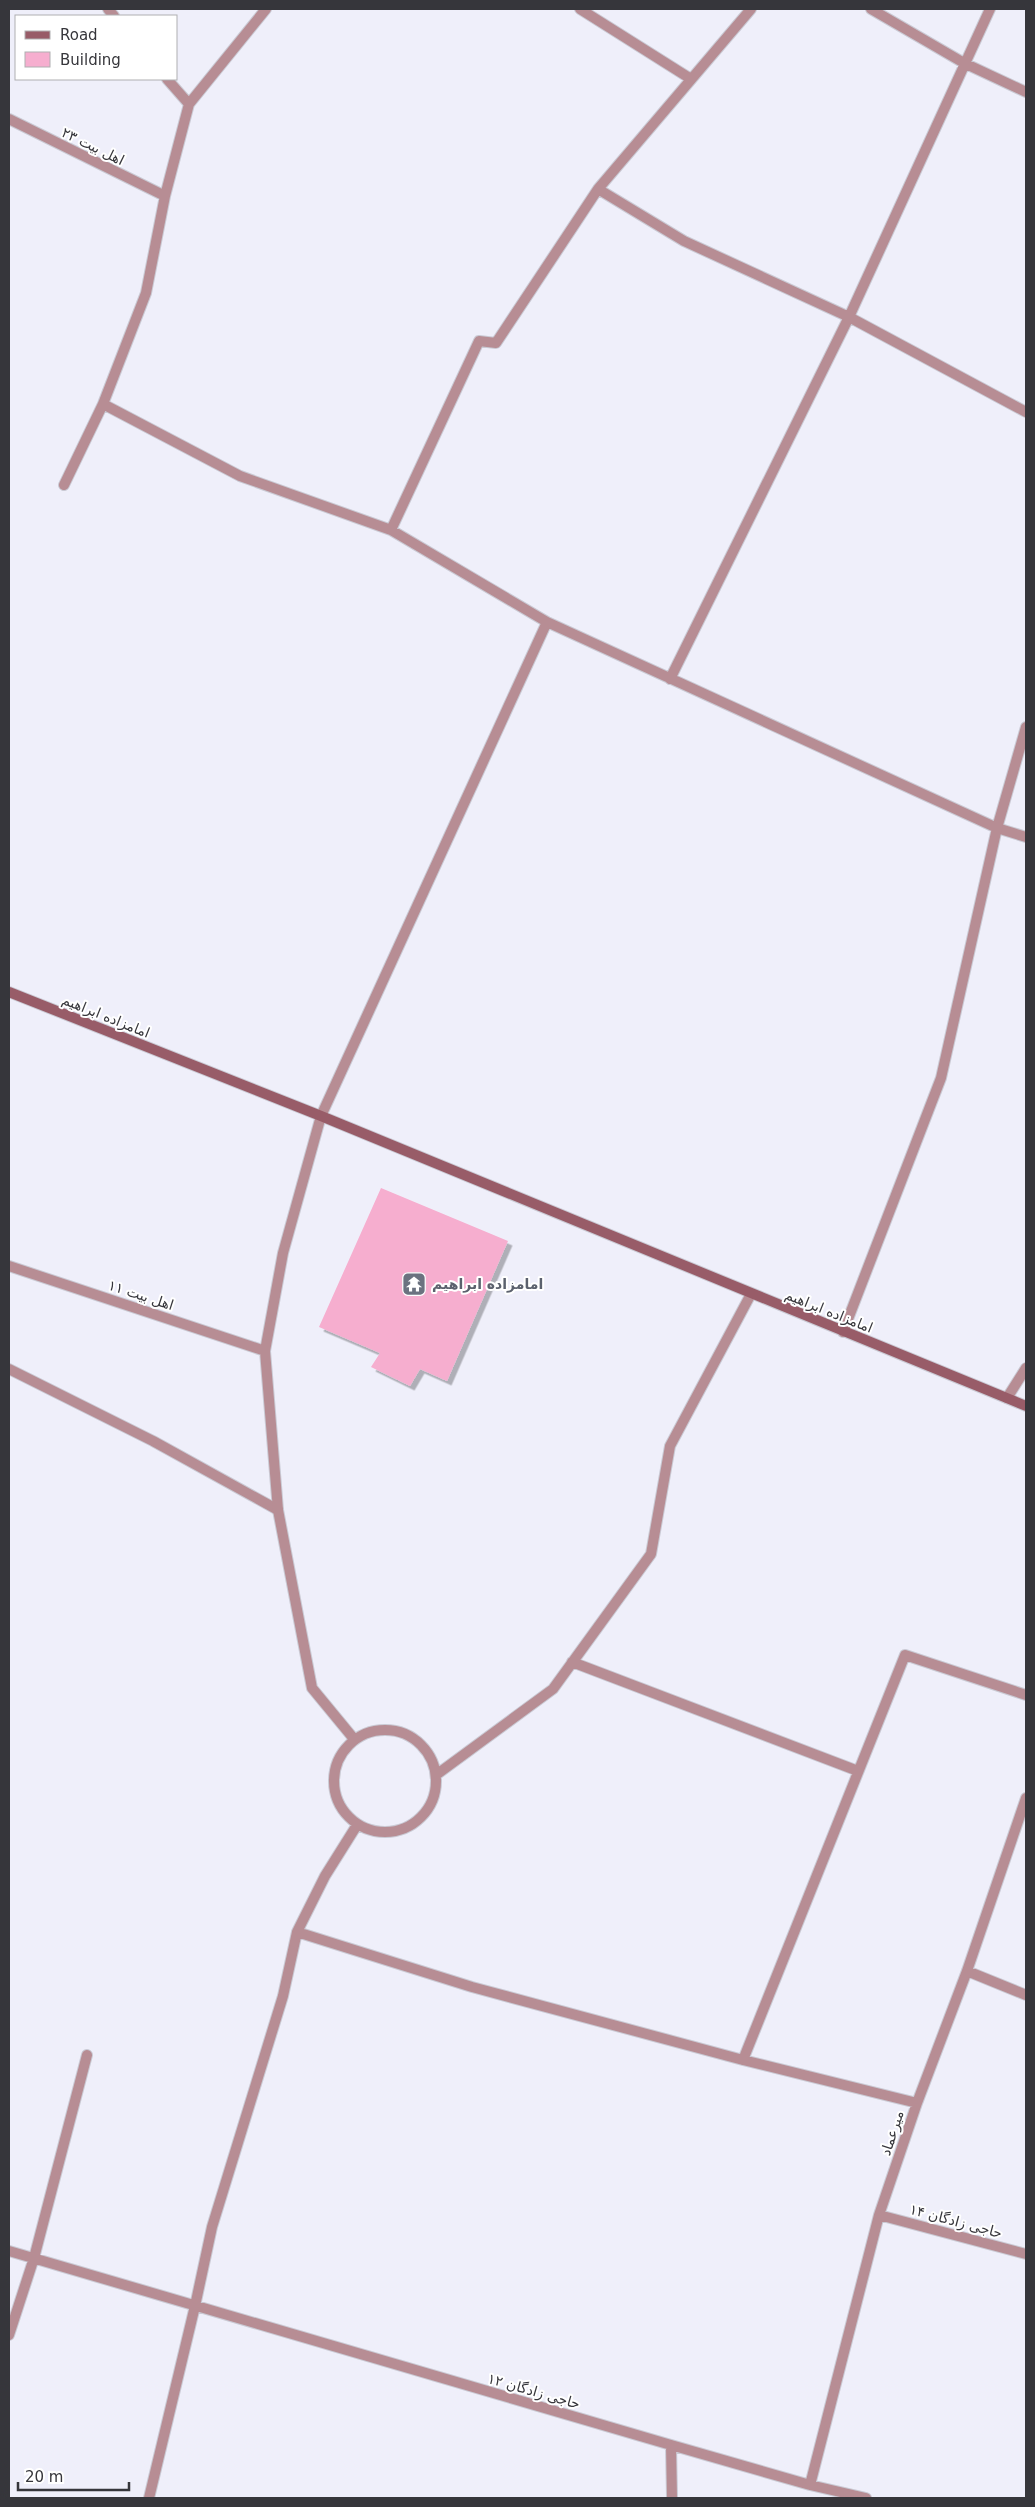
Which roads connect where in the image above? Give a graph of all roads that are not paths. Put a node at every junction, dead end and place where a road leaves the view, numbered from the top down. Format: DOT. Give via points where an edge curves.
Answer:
graph roads {
  1 [pos="266,9"];
  2 [pos="580,9"];
  3 [pos="751,9"];
  4 [pos="870,9"];
  5 [pos="990,9"];
  6 [pos="964,63"];
  7 [pos="691,79"];
  8 [pos="168,80"];
  9 [pos="1026,92"];
  10 [pos="188,104"];
  11 [pos="9,119"];
  12 [pos="598,189"];
  13 [pos="164,196"];
  14 [pos="849,317"];
  15 [pos="103,404"];
  16 [pos="1026,412"];
  17 [pos="64,485"];
  18 [pos="391,530"];
  19 [pos="547,622"];
  20 [pos="670,679"];
  21 [pos="1026,727"];
  22 [pos="998,828"];
  23 [pos="1026,836"];
  24 [pos="9,992"];
  25 [pos="321,1116"];
  26 [pos="9,1266"];
  27 [pos="751,1294"];
  28 [pos="843,1332"];
  29 [pos="265,1351"];
  30 [pos="1026,1368"];
  31 [pos="9,1369"];
  32 [pos="1007,1398"];
  33 [pos="1026,1406"];
  34 [pos="278,1510"];
  35 [pos="572,1662"];
  36 [pos="1026,1695"];
  37 [pos="354,1739"];
  38 [pos="858,1771"];
  39 [pos="436,1775"];
  40 [pos="1026,1798"];
  41 [pos="357,1825"];
  42 [pos="297,1932"];
  43 [pos="967,1971"];
  44 [pos="1026,1995"];
  45 [pos="87,2055"];
  46 [pos="743,2060"];
  47 [pos="917,2103"];
  48 [pos="879,2215"];
  49 [pos="9,2250"];
  50 [pos="1026,2254"];
  51 [pos="34,2258"];
  52 [pos="195,2306"];
  53 [pos="9,2335"];
  54 [pos="672,2446"];
  55 [pos="810,2485"];
  56 [pos="148,2498"];
  57 [pos="672,2498"];
  58 [pos="866,2498"];
  1 -- 10 [label="street"];
  2 -- 7 [label="street"];
  3 -- 7 [label="street"];
  4 -- 6 [label="street"];
  5 -- 6 [label="street"];
  6 -- 9 [label="street"];
  6 -- 14 [label="street"];
  7 -- 12 [label="street"];
  8 -- 10 [label="street"];
  10 -- 13 [label="street"];
  11 -- 13 [label="street, اهل بیت ۲۳"];
  12 -- 14 [label="street" via="684,241"];
  12 -- 18 [label="street" via="496,343 479,341"];
  13 -- 15 [label="street" via="146,293"];
  14 -- 16 [label="street"];
  14 -- 20 [label="street"];
  15 -- 17 [label="street"];
  15 -- 18 [label="street" via="240,476"];
  18 -- 19 [label="street"];
  19 -- 20 [label="street"];
  19 -- 25 [label="street"];
  20 -- 22 [label="street"];
  21 -- 22 [label="street"];
  22 -- 23 [label="street"];
  22 -- 28 [label="street" via="941,1078"];
  24 -- 25 [label="street, امامزاده ابراهیم"];
  25 -- 27 [label="street, امامزاده ابراهیم"];
  25 -- 29 [label="street" via="282,1252"];
  26 -- 29 [label="street, اهل بیت ۱۱"];
  27 -- 28 [label="street, امامزاده ابراهیم"];
  27 -- 35 [label="street" via="670,1446 651,1554"];
  28 -- 32 [label="street, امامزاده ابراهیم"];
  29 -- 34 [label="street"];
  30 -- 32 [label="street"];
  31 -- 34 [label="street" via="153,1441"];
  32 -- 33 [label="street, امامزاده ابراهیم"];
  34 -- 37 [label="street" via="312,1688"];
  35 -- 38 [label="street"];
  35 -- 39 [label="street" via="553,1689"];
  36 -- 38 [label="street" via="905,1655"];
  37 -- 39 [label="street" via="383,1730 412,1737 424,1747"];
  37 -- 41 [label="street" via="335,1766 333,1783 345,1814"];
  38 -- 46 [label="street"];
  39 -- 41 [label="street" via="430,1806 405,1828 389,1832 372,1831"];
  40 -- 43 [label="street, میرعماد"];
  41 -- 42 [label="street"];
  42 -- 46 [label="street" via="472,1987"];
  42 -- 52 [label="street" via="282,1996 212,2227"];
  43 -- 44 [label="street"];
  43 -- 47 [label="street, میرعماد"];
  45 -- 51 [label="street"];
  46 -- 47 [label="street"];
  47 -- 48 [label="street, میرعماد"];
  48 -- 50 [label="street, حاجی زادگان ۱۴"];
  48 -- 55 [label="street, میرعماد"];
  49 -- 51 [label="street, حاجی زادگان ۱۲"];
  51 -- 52 [label="street, حاجی زادگان ۱۲"];
  51 -- 53 [label="street"];
  52 -- 54 [label="street, حاجی زادگان ۱۲"];
  52 -- 56 [label="street"];
  54 -- 55 [label="street, حاجی زادگان ۱۲"];
  54 -- 57 [label="street"];
  55 -- 58 [label="street, حاجی زادگان ۱۲"];
}
